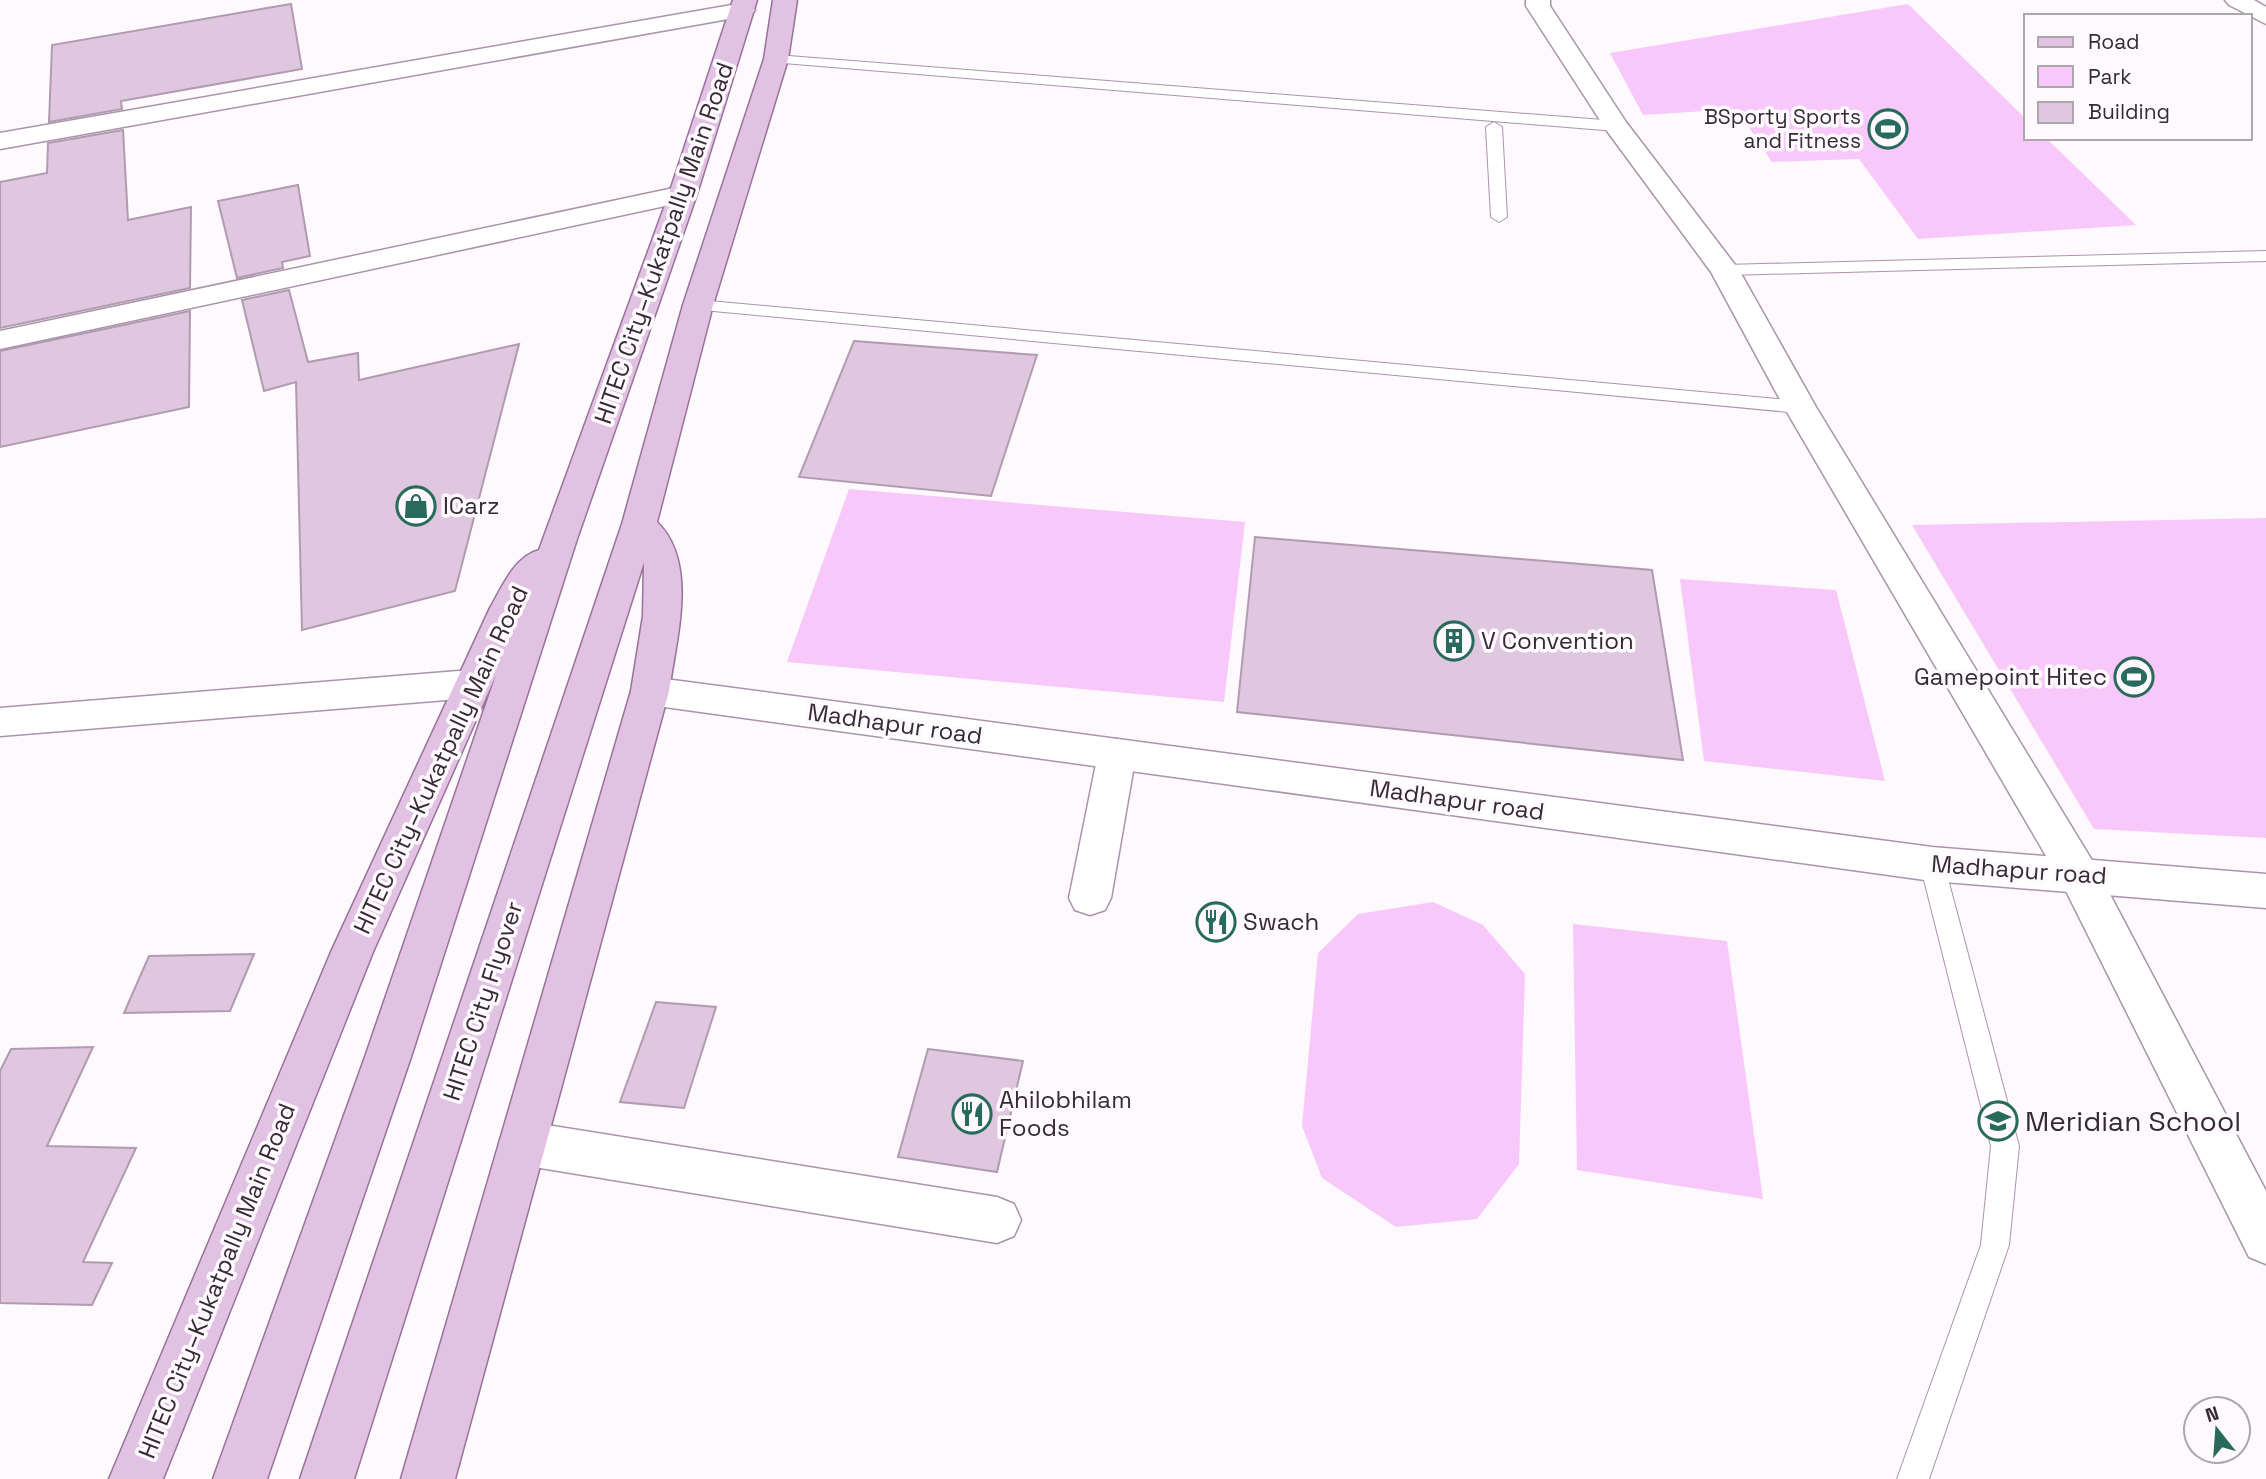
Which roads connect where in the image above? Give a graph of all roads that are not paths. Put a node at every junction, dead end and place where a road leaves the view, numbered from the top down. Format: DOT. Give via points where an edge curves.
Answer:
graph roads {
  1 [pos="785,0"];
  2 [pos="1538,0"];
  3 [pos="744,5"];
  4 [pos="776,59"];
  5 [pos="1494,121"];
  6 [pos="1616,126"];
  7 [pos="0,141"];
  8 [pos="682,194"];
  9 [pos="1499,218"];
  10 [pos="2266,256"];
  11 [pos="1725,270"];
  12 [pos="698,304"];
  13 [pos="0,340"];
  14 [pos="1800,407"];
  15 [pos="639,524"];
  16 [pos="560,540"];
  17 [pos="471,684"];
  18 [pos="650,691"];
  19 [pos="0,722"];
  20 [pos="1117,754"];
  21 [pos="1932,864"];
  22 [pos="2078,874"];
  23 [pos="2266,891"];
  24 [pos="1090,898"];
  25 [pos="522,1143"];
  26 [pos="997,1220"];
  27 [pos="2266,1240"];
  28 [pos="333,1462"];
  29 [pos="245,1465"];
  30 [pos="136,1479"];
  31 [pos="428,1479"];
  32 [pos="1913,1479"];
  1 -- 4 [label="main road, HITEC City–Kukatpally Main Road"];
  2 -- 6 [label="street"];
  3 -- 7 [label="street"];
  3 -- 8 [label="main road, HITEC City–Kukatpally Main Road"];
  4 -- 5 [label="lane"];
  4 -- 12 [label="main road, HITEC City–Kukatpally Main Road"];
  5 -- 6 [label="lane"];
  5 -- 9 [label="lane"];
  6 -- 11 [label="street"];
  8 -- 13 [label="street"];
  8 -- 16 [label="main road, HITEC City–Kukatpally Main Road"];
  10 -- 11 [label="lane"];
  11 -- 14 [label="street"];
  12 -- 14 [label="lane"];
  12 -- 15 [label="main road, HITEC City–Kukatpally Main Road"];
  14 -- 22 [label="street"];
  15 -- 18 [label="main road" via="657,544 662,575"];
  15 -- 28 [label="main road, HITEC City Flyover"];
  16 -- 17 [label="main road, HITEC City–Kukatpally Main Road" via="514,597"];
  16 -- 29 [label="main road"];
  17 -- 19 [label="street"];
  17 -- 30 [label="main road, HITEC City–Kukatpally Main Road" via="352,952"];
  18 -- 20 [label="street, Madhapur road"];
  18 -- 25 [label="main road"];
  20 -- 21 [label="street, Madhapur road"];
  20 -- 24 [label="street"];
  21 -- 22 [label="street, Madhapur road"];
  21 -- 32 [label="lane" via="2005,1146 1994,1245"];
  22 -- 23 [label="street, Madhapur road"];
  22 -- 27 [label="street"];
  25 -- 26 [label="street"];
  25 -- 31 [label="main road"];
}
